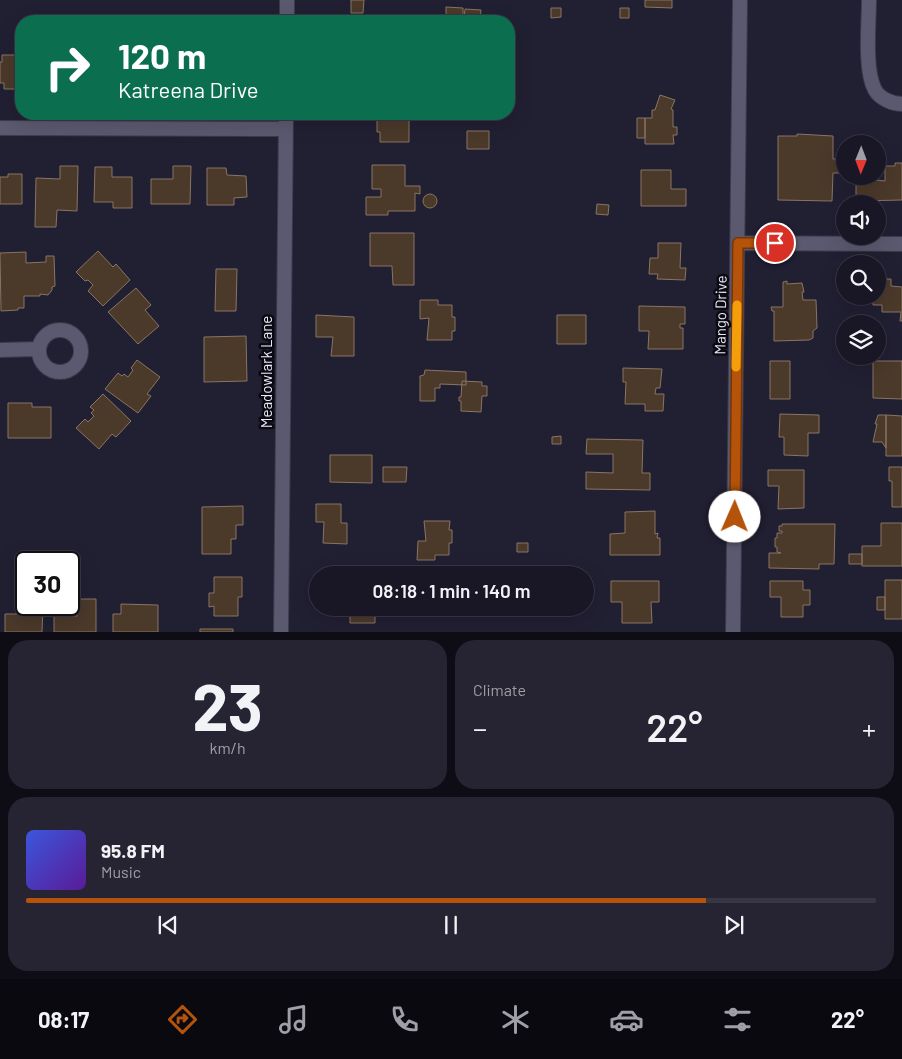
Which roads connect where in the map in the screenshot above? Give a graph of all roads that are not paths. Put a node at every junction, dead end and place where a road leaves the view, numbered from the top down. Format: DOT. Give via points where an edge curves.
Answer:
graph roads {
  1 [pos="287,0"];
  2 [pos="740,0"];
  3 [pos="870,0"];
  4 [pos="287,15"];
  5 [pos="902,104"];
  6 [pos="286,120"];
  7 [pos="0,128"];
  8 [pos="286,129"];
  9 [pos="738,243"];
  10 [pos="902,244"];
  11 [pos="39,349"];
  12 [pos="0,350"];
  13 [pos="281,632"];
  14 [pos="733,632"];
  1 -- 4 [label="street"];
  2 -- 9 [label="street, Mango Drive"];
  3 -- 5 [label="street" via="869,73 876,92 892,104"];
  6 -- 8 [label="street, Meadowlark Lane"];
  7 -- 8 [label="street"];
  8 -- 13 [label="street, Meadowlark Lane"];
  9 -- 10 [label="street"];
  9 -- 14 [label="street, Mango Drive"];
  11 -- 12 [label="street"];
}
